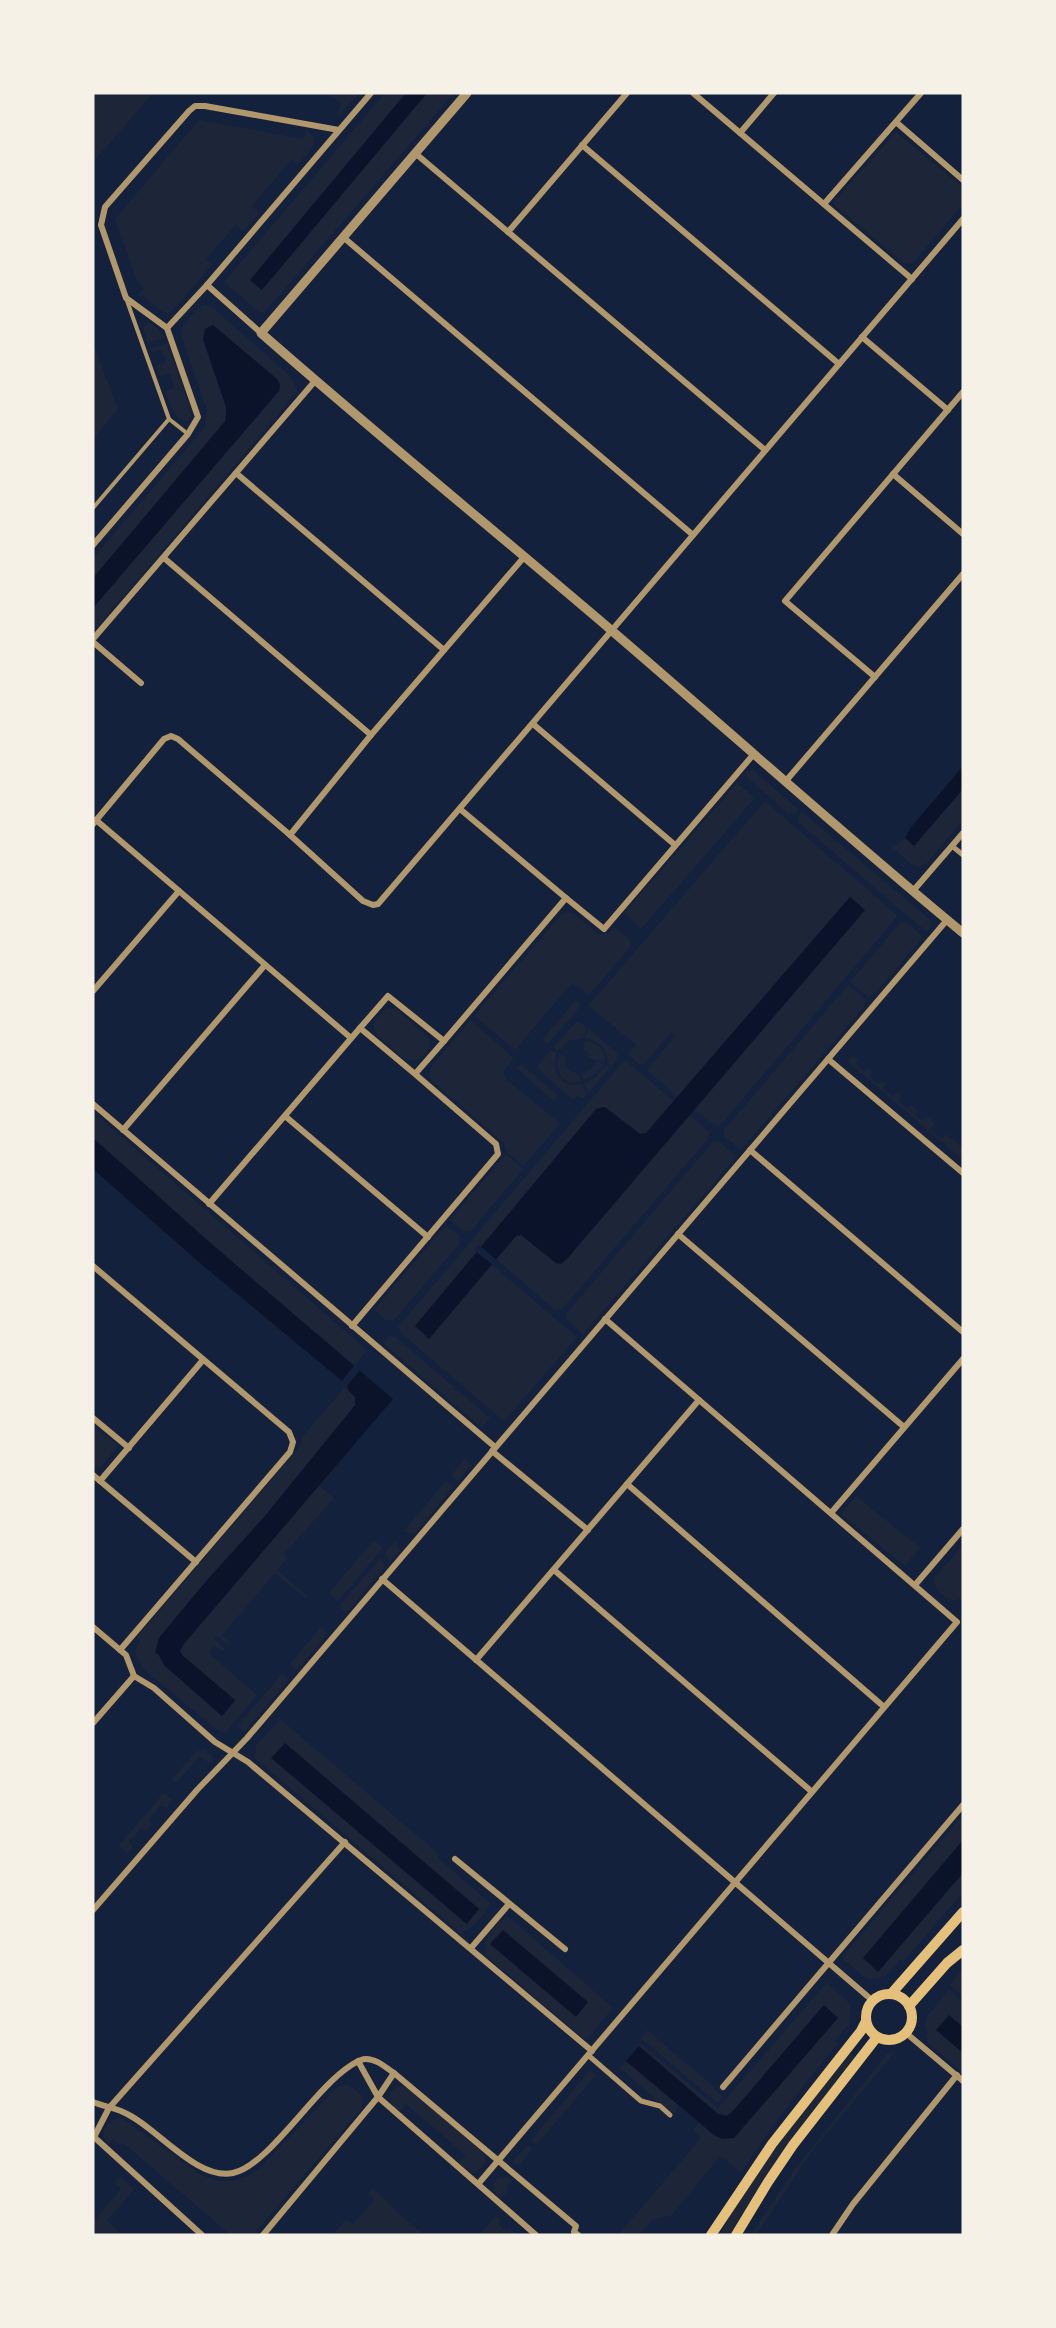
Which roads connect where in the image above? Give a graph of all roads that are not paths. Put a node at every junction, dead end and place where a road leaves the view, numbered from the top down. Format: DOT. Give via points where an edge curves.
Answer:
graph roads {
  1 [pos="371,93"];
  2 [pos="467,93"];
  3 [pos="627,93"];
  4 [pos="693,93"];
  5 [pos="774,93"];
  6 [pos="921,93"];
  7 [pos="896,122"];
  8 [pos="339,130"];
  9 [pos="740,133"];
  10 [pos="582,145"];
  11 [pos="416,153"];
  12 [pos="963,180"];
  13 [pos="824,204"];
  14 [pos="963,219"];
  15 [pos="508,232"];
  16 [pos="343,237"];
  17 [pos="912,279"];
  18 [pos="207,285"];
  19 [pos="126,298"];
  20 [pos="166,328"];
  21 [pos="261,333"];
  22 [pos="862,337"];
  23 [pos="839,364"];
  24 [pos="315,381"];
  25 [pos="963,392"];
  26 [pos="948,410"];
  27 [pos="169,419"];
  28 [pos="188,434"];
  29 [pos="765,450"];
  30 [pos="237,473"];
  31 [pos="893,474"];
  32 [pos="93,508"];
  33 [pos="963,534"];
  34 [pos="693,535"];
  35 [pos="93,544"];
  36 [pos="525,556"];
  37 [pos="164,558"];
  38 [pos="963,574"];
  39 [pos="611,630"];
  40 [pos="93,641"];
  41 [pos="444,650"];
  42 [pos="875,677"];
  43 [pos="141,683"];
  44 [pos="533,724"];
  45 [pos="371,735"];
  46 [pos="753,755"];
  47 [pos="785,782"];
  48 [pos="460,809"];
  49 [pos="94,822"];
  50 [pos="963,833"];
  51 [pos="290,835"];
  52 [pos="675,845"];
  53 [pos="952,846"];
  54 [pos="963,855"];
  55 [pos="179,891"];
  56 [pos="913,891"];
  57 [pos="566,898"];
  58 [pos="947,920"];
  59 [pos="963,933"];
  60 [pos="265,964"];
  61 [pos="93,991"];
  62 [pos="360,1028"];
  63 [pos="351,1038"];
  64 [pos="444,1041"];
  65 [pos="828,1059"];
  66 [pos="415,1074"];
  67 [pos="93,1104"];
  68 [pos="285,1116"];
  69 [pos="123,1130"];
  70 [pos="750,1150"];
  71 [pos="963,1173"];
  72 [pos="209,1204"];
  73 [pos="678,1234"];
  74 [pos="428,1237"];
  75 [pos="93,1266"];
  76 [pos="605,1319"];
  77 [pos="352,1326"];
  78 [pos="963,1332"];
  79 [pos="963,1359"];
  80 [pos="203,1360"];
  81 [pos="699,1400"];
  82 [pos="93,1418"];
  83 [pos="904,1427"];
  84 [pos="129,1448"];
  85 [pos="493,1449"];
  86 [pos="93,1475"];
  87 [pos="100,1481"];
  88 [pos="627,1484"];
  89 [pos="831,1513"];
  90 [pos="588,1530"];
  91 [pos="963,1530"];
  92 [pos="195,1562"];
  93 [pos="554,1570"];
  94 [pos="382,1579"];
  95 [pos="915,1585"];
  96 [pos="960,1621"];
  97 [pos="93,1627"];
  98 [pos="120,1650"];
  99 [pos="476,1660"];
  100 [pos="134,1676"];
  101 [pos="883,1706"];
  102 [pos="93,1723"];
  103 [pos="234,1753"];
  104 [pos="811,1791"];
  105 [pos="963,1804"];
  106 [pos="345,1842"];
  107 [pos="455,1859"];
  108 [pos="735,1882"];
  109 [pos="509,1904"];
  110 [pos="93,1910"];
  111 [pos="963,1912"];
  112 [pos="471,1948"];
  113 [pos="565,1949"];
  114 [pos="963,1950"];
  115 [pos="829,1963"];
  116 [pos="891,1994"];
  117 [pos="873,2001"];
  118 [pos="909,2006"];
  119 [pos="866,2021"];
  120 [pos="906,2033"];
  121 [pos="877,2037"];
  122 [pos="590,2053"];
  123 [pos="358,2061"];
  124 [pos="394,2073"];
  125 [pos="957,2075"];
  126 [pos="963,2080"];
  127 [pos="723,2087"];
  128 [pos="378,2097"];
  129 [pos="93,2102"];
  130 [pos="109,2108"];
  131 [pos="670,2115"];
  132 [pos="499,2160"];
  133 [pos="479,2183"];
  134 [pos="202,2235"];
  135 [pos="263,2235"];
  136 [pos="536,2235"];
  137 [pos="578,2235"];
  138 [pos="711,2235"];
  139 [pos="736,2235"];
  140 [pos="832,2235"];
  1 -- 8 [label="street"];
  2 -- 11 [label="street"];
  3 -- 10 [label="street"];
  4 -- 9 [label="street"];
  5 -- 9 [label="street"];
  6 -- 7 [label="street"];
  7 -- 12 [label="street"];
  7 -- 13 [label="street"];
  8 -- 18 [label="street"];
  8 -- 19 [label="street" via="195,106 102,215 101,225"];
  9 -- 13 [label="street"];
  10 -- 15 [label="street"];
  10 -- 23 [label="street"];
  11 -- 15 [label="street"];
  11 -- 16 [label="street"];
  13 -- 17 [label="street"];
  14 -- 17 [label="street"];
  15 -- 29 [label="street"];
  16 -- 21 [label="street"];
  16 -- 34 [label="street"];
  17 -- 22 [label="street"];
  18 -- 20 [label="street"];
  18 -- 21 [label="street"];
  19 -- 20 [label="street"];
  19 -- 27 [label="lane"];
  20 -- 28 [label="street" via="198,417"];
  21 -- 24 [label="street"];
  22 -- 23 [label="street"];
  22 -- 26 [label="street"];
  23 -- 29 [label="street"];
  24 -- 30 [label="street"];
  24 -- 36 [label="street"];
  25 -- 26 [label="street"];
  26 -- 31 [label="street"];
  27 -- 28 [label="lane"];
  27 -- 32 [label="lane"];
  28 -- 35 [label="street"];
  29 -- 34 [label="street"];
  30 -- 37 [label="street"];
  30 -- 41 [label="street"];
  31 -- 33 [label="street"];
  31 -- 42 [label="street" via="785,601"];
  34 -- 39 [label="street"];
  36 -- 39 [label="street"];
  36 -- 41 [label="street"];
  37 -- 40 [label="street"];
  37 -- 45 [label="street"];
  38 -- 42 [label="street"];
  39 -- 44 [label="street"];
  39 -- 46 [label="street"];
  40 -- 43 [label="street"];
  41 -- 45 [label="street"];
  42 -- 47 [label="street"];
  44 -- 48 [label="street"];
  44 -- 52 [label="street"];
  45 -- 51 [label="street"];
  46 -- 47 [label="street"];
  46 -- 52 [label="street"];
  47 -- 56 [label="street"];
  48 -- 51 [label="street" via="381,901 373,905 363,901"];
  48 -- 57 [label="street"];
  49 -- 51 [label="street" via="164,739 171,736"];
  49 -- 55 [label="street"];
  50 -- 53 [label="street"];
  52 -- 57 [label="street" via="604,929"];
  53 -- 54 [label="street"];
  53 -- 56 [label="street"];
  55 -- 60 [label="street"];
  55 -- 61 [label="street"];
  56 -- 58 [label="street"];
  57 -- 64 [label="street"];
  58 -- 59 [label="street"];
  58 -- 65 [label="street"];
  60 -- 63 [label="street"];
  60 -- 69 [label="street"];
  62 -- 63 [label="street"];
  62 -- 64 [label="street" via="388,996"];
  62 -- 66 [label="street"];
  63 -- 68 [label="street"];
  64 -- 66 [label="street"];
  65 -- 70 [label="street"];
  65 -- 71 [label="street"];
  66 -- 74 [label="street" via="487,1135 498,1149 495,1159"];
  67 -- 69 [label="street"];
  68 -- 72 [label="street"];
  68 -- 74 [label="street"];
  69 -- 72 [label="street"];
  70 -- 73 [label="street"];
  70 -- 78 [label="street"];
  72 -- 77 [label="street"];
  73 -- 76 [label="street"];
  73 -- 83 [label="street"];
  74 -- 77 [label="street"];
  75 -- 80 [label="street"];
  76 -- 81 [label="street"];
  76 -- 85 [label="street"];
  77 -- 85 [label="street"];
  79 -- 83 [label="street"];
  80 -- 84 [label="street"];
  80 -- 92 [label="street" via="289,1432 293,1442 290,1452"];
  81 -- 88 [label="street"];
  81 -- 89 [label="street"];
  82 -- 84 [label="street"];
  83 -- 89 [label="street"];
  84 -- 87 [label="street"];
  85 -- 90 [label="street"];
  85 -- 94 [label="street"];
  86 -- 87 [label="street"];
  87 -- 92 [label="street"];
  88 -- 90 [label="street"];
  88 -- 101 [label="street"];
  89 -- 95 [label="street"];
  90 -- 93 [label="street"];
  91 -- 95 [label="street"];
  92 -- 98 [label="street"];
  93 -- 99 [label="street"];
  93 -- 104 [label="street"];
  94 -- 99 [label="street"];
  94 -- 103 [label="street"];
  95 -- 96 [label="street"];
  96 -- 101 [label="street"];
  97 -- 98 [label="street"];
  98 -- 100 [label="street"];
  99 -- 108 [label="street"];
  100 -- 102 [label="street"];
  100 -- 103 [label="street"];
  101 -- 104 [label="street"];
  103 -- 106 [label="street"];
  103 -- 110 [label="street"];
  104 -- 108 [label="street"];
  105 -- 115 [label="street"];
  106 -- 112 [label="street"];
  106 -- 130 [label="street"];
  107 -- 109 [label="street"];
  108 -- 115 [label="street"];
  108 -- 122 [label="street"];
  109 -- 112 [label="street"];
  109 -- 113 [label="street"];
  111 -- 116 [label="main road"];
  112 -- 122 [label="street"];
  114 -- 118 [label="main road"];
  115 -- 117 [label="street"];
  115 -- 127 [label="street"];
  116 -- 117 [label="main road"];
  116 -- 118 [label="main road"];
  117 -- 119 [label="main road"];
  118 -- 120 [label="main road" via="912,2020"];
  119 -- 121 [label="main road"];
  119 -- 138 [label="main road" via="772,2144"];
  120 -- 121 [label="main road" via="892,2040"];
  120 -- 125 [label="street"];
  121 -- 139 [label="main road" via="793,2145"];
  122 -- 131 [label="street" via="641,2102 660,2106"];
  122 -- 132 [label="street"];
  123 -- 124 [label="street" via="378,2062"];
  123 -- 128 [label="street"];
  123 -- 130 [label="street" via="336,2074 254,2164 233,2173 218,2173 201,2166 124,2112"];
  124 -- 128 [label="street"];
  124 -- 132 [label="street"];
  125 -- 126 [label="street"];
  125 -- 140 [label="street"];
  128 -- 133 [label="street"];
  128 -- 135 [label="street"];
  129 -- 130 [label="street"];
  130 -- 134 [label="street" via="94,2137"];
  132 -- 133 [label="street"];
  132 -- 137 [label="street" via="576,2226 574,2232"];
  133 -- 136 [label="street"];
}
